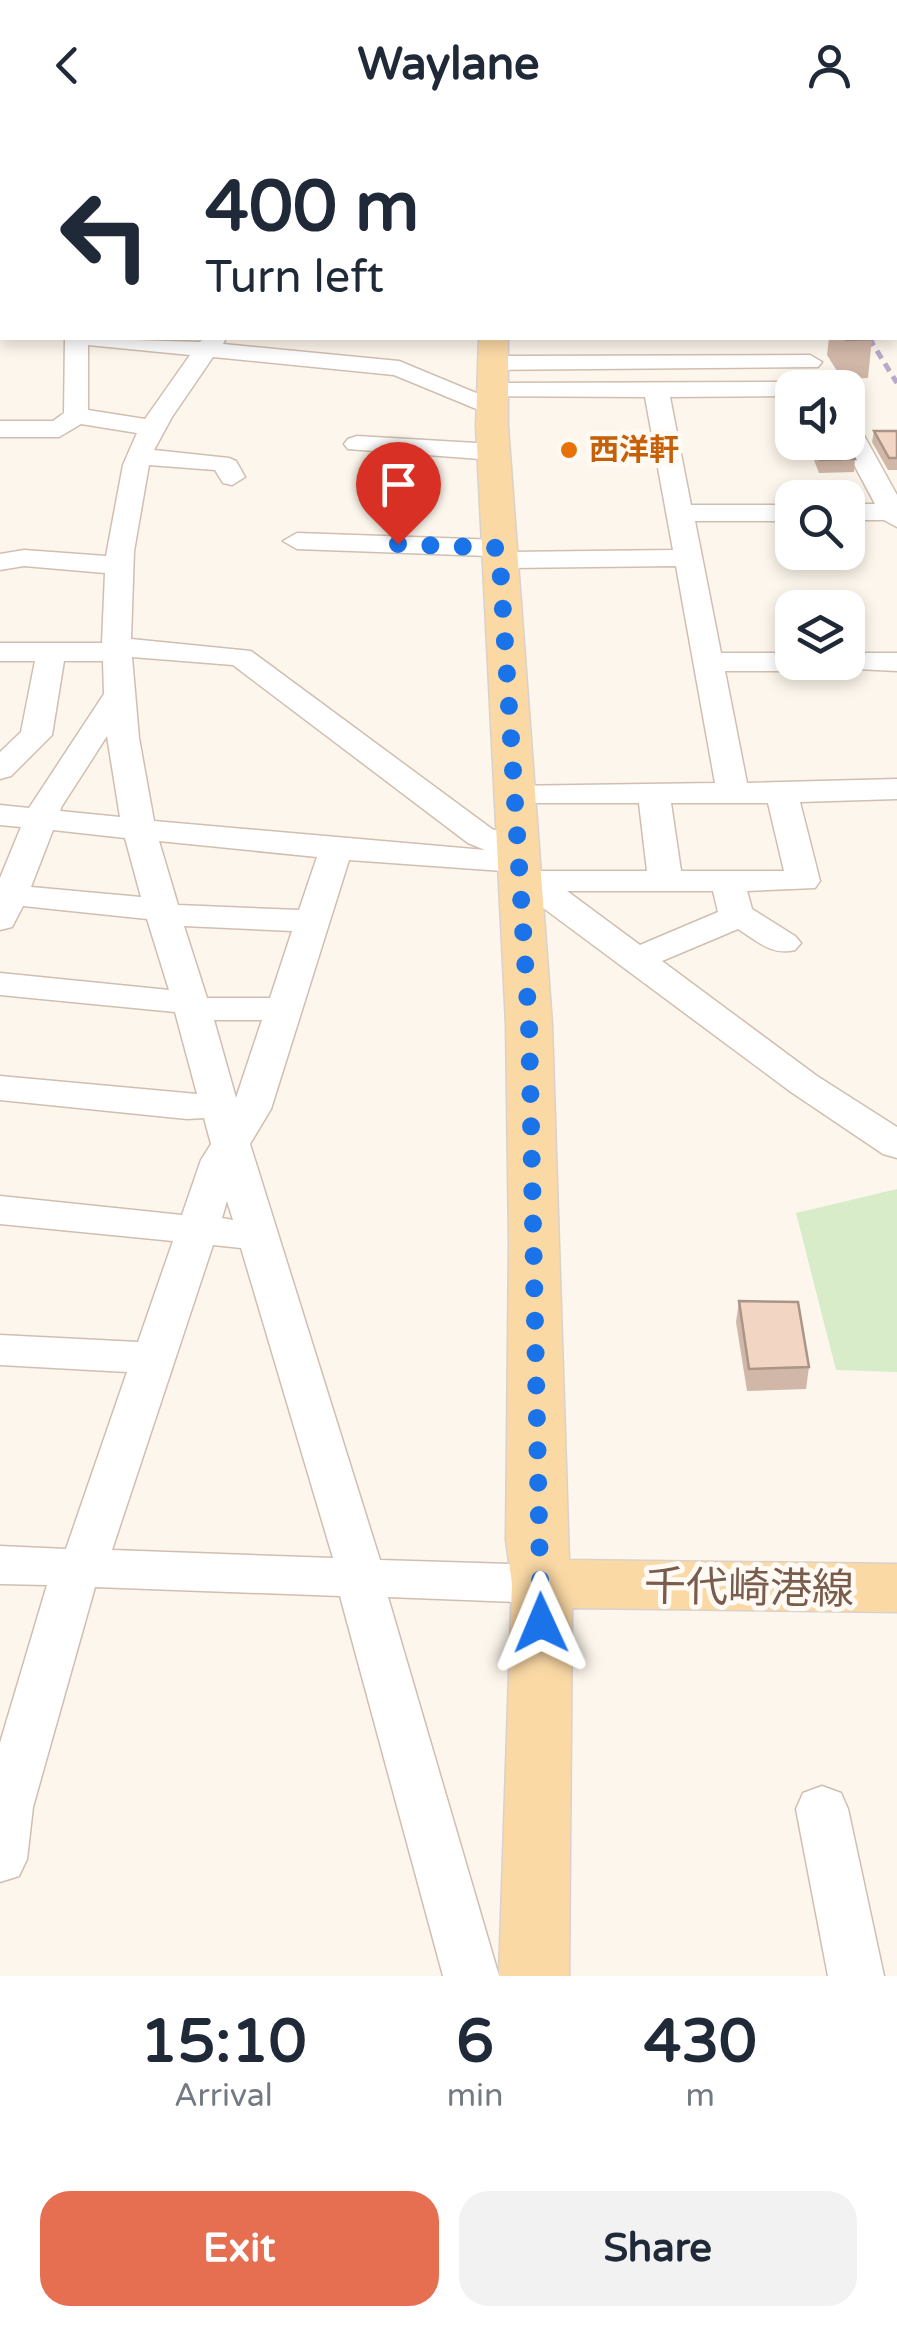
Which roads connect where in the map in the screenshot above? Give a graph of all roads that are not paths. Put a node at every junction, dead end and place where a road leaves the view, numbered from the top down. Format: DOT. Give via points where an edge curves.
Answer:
graph roads {
  1 [pos="628,130"];
  2 [pos="690,130"];
  3 [pos="76,340"];
  4 [pos="129,340"];
  5 [pos="801,340"];
  6 [pos="210,344"];
  7 [pos="810,362"];
  8 [pos="814,370"];
  9 [pos="775,389"];
  10 [pos="492,390"];
  11 [pos="656,390"];
  12 [pos="76,416"];
  13 [pos="152,428"];
  14 [pos="0,429"];
  15 [pos="357,444"];
  16 [pos="138,457"];
  17 [pos="865,460"];
  18 [pos="232,477"];
  19 [pos="775,512"];
  20 [pos="679,513"];
  21 [pos="865,513"];
  22 [pos="895,515"];
  23 [pos="297,541"];
  24 [pos="499,554"];
  25 [pos="687,558"];
  26 [pos="0,562"];
  27 [pos="120,566"];
  28 [pos="118,650"];
  29 [pos="0,652"];
  30 [pos="51,653"];
  31 [pos="707,662"];
  32 [pos="775,662"];
  33 [pos="865,662"];
  34 [pos="897,662"];
  35 [pos="116,698"];
  36 [pos="0,770"];
  37 [pos="897,789"];
  38 [pos="513,792"];
  39 [pos="654,793"];
  40 [pos="733,793"];
  41 [pos="782,793"];
  42 [pos="0,814"];
  43 [pos="43,817"];
  44 [pos="138,828"];
  45 [pos="336,849"];
  46 [pos="522,869"];
  47 [pos="664,881"];
  48 [pos="728,881"];
  49 [pos="5,907"];
  50 [pos="164,912"];
  51 [pos="736,917"];
  52 [pos="314,921"];
  53 [pos="783,943"];
  54 [pos="635,960"];
  55 [pos="0,984"];
  56 [pos="192,1006"];
  57 [pos="286,1009"];
  58 [pos="0,1088"];
  59 [pos="224,1124"];
  60 [pos="897,1144"];
  61 [pos="0,1210"];
  62 [pos="198,1230"];
  63 [pos="260,1236"];
  64 [pos="0,1350"];
  65 [pos="154,1358"];
  66 [pos="0,1564"];
  67 [pos="78,1570"];
  68 [pos="359,1579"];
  69 [pos="542,1584"];
  70 [pos="897,1588"];
  71 [pos="3,1807"];
  72 [pos="822,1810"];
  73 [pos="0,1860"];
  74 [pos="471,1976"];
  75 [pos="534,1976"];
  76 [pos="856,1976"];
  1 -- 2 [label="street"];
  3 -- 12 [label="street"];
  4 -- 6 [label="street"];
  5 -- 7 [label="street"];
  6 -- 10 [label="street" via="399,368"];
  6 -- 13 [label="street"];
  7 -- 8 [label="street"];
  7 -- 10 [label="street"];
  9 -- 11 [label="street"];
  10 -- 11 [label="street"];
  10 -- 15 [label="street"];
  10 -- 24 [label="main road"];
  11 -- 20 [label="street"];
  12 -- 13 [label="street"];
  12 -- 14 [label="street" via="60,428"];
  13 -- 16 [label="street"];
  16 -- 18 [label="street" via="220,463"];
  16 -- 27 [label="street"];
  17 -- 22 [label="street"];
  19 -- 20 [label="street"];
  20 -- 25 [label="street"];
  21 -- 22 [label="street"];
  23 -- 24 [label="street"];
  24 -- 25 [label="street"];
  24 -- 38 [label="main road"];
  25 -- 31 [label="street"];
  26 -- 27 [label="street"];
  27 -- 28 [label="street"];
  28 -- 30 [label="street"];
  28 -- 35 [label="street"];
  28 -- 46 [label="street" via="241,657"];
  29 -- 30 [label="street"];
  30 -- 36 [label="street" via="36,735"];
  31 -- 32 [label="street"];
  31 -- 40 [label="street"];
  33 -- 34 [label="street"];
  35 -- 43 [label="street"];
  35 -- 44 [label="street"];
  37 -- 41 [label="street"];
  38 -- 39 [label="street"];
  38 -- 46 [label="main road"];
  39 -- 40 [label="street"];
  39 -- 47 [label="street"];
  40 -- 41 [label="street"];
  41 -- 48 [label="street" via="803,881"];
  42 -- 43 [label="street"];
  43 -- 44 [label="street"];
  43 -- 49 [label="street"];
  44 -- 45 [label="street"];
  44 -- 50 [label="street"];
  45 -- 46 [label="street"];
  45 -- 52 [label="street"];
  46 -- 47 [label="street"];
  46 -- 54 [label="street"];
  46 -- 69 [label="main road"];
  47 -- 48 [label="street"];
  48 -- 51 [label="street"];
  49 -- 50 [label="street"];
  50 -- 52 [label="street"];
  50 -- 56 [label="street"];
  51 -- 53 [label="street"];
  51 -- 54 [label="street"];
  52 -- 57 [label="street"];
  54 -- 60 [label="street"];
  55 -- 56 [label="street"];
  56 -- 57 [label="street"];
  56 -- 59 [label="street"];
  57 -- 59 [label="street" via="252,1109"];
  58 -- 59 [label="street" via="187,1108"];
  59 -- 62 [label="street"];
  59 -- 63 [label="street"];
  61 -- 62 [label="street"];
  62 -- 63 [label="street"];
  62 -- 65 [label="street"];
  63 -- 68 [label="street"];
  64 -- 65 [label="street"];
  65 -- 67 [label="street"];
  66 -- 67 [label="street"];
  67 -- 68 [label="street"];
  67 -- 71 [label="street"];
  68 -- 69 [label="street"];
  68 -- 74 [label="street"];
  69 -- 70 [label="main road, 千代崎港線"];
  69 -- 75 [label="main road"];
  71 -- 73 [label="street"];
  72 -- 76 [label="street"];
}
